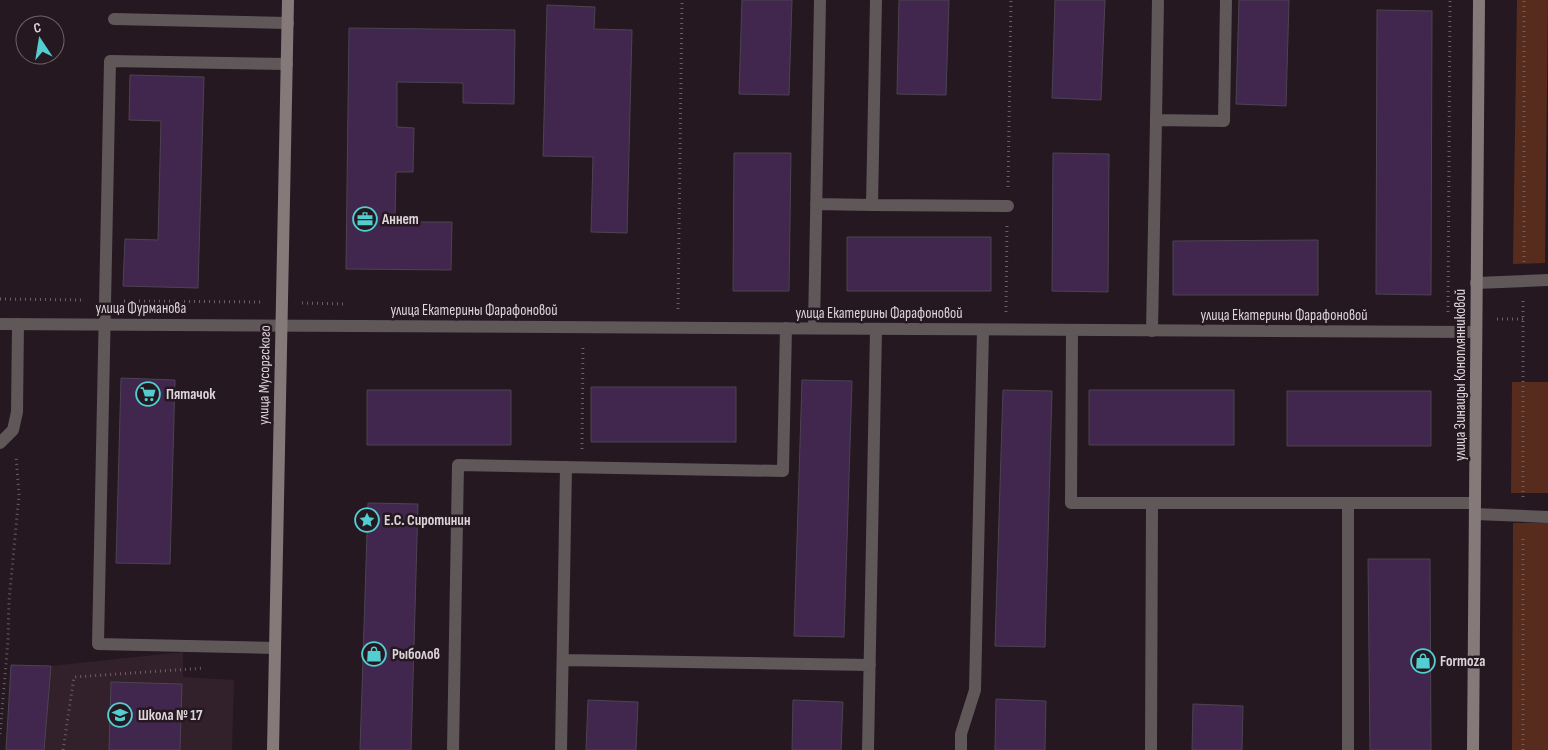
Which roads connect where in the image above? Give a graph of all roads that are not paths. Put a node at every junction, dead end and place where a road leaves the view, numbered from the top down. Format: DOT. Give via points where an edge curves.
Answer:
graph roads {
  1 [pos="288,0"];
  2 [pos="820,0"];
  3 [pos="876,0"];
  4 [pos="1158,0"];
  5 [pos="1226,0"];
  6 [pos="1479,0"];
  7 [pos="114,19"];
  8 [pos="288,23"];
  9 [pos="287,64"];
  10 [pos="1156,120"];
  11 [pos="816,204"];
  12 [pos="872,205"];
  13 [pos="1008,206"];
  14 [pos="1548,280"];
  15 [pos="1476,284"];
  16 [pos="0,324"];
  17 [pos="18,324"];
  18 [pos="105,324"];
  19 [pos="282,326"];
  20 [pos="786,328"];
  21 [pos="814,328"];
  22 [pos="876,329"];
  23 [pos="983,330"];
  24 [pos="1072,330"];
  25 [pos="1152,331"];
  26 [pos="1476,332"];
  27 [pos="0,443"];
  28 [pos="566,467"];
  29 [pos="1152,503"];
  30 [pos="1348,503"];
  31 [pos="1475,509"];
  32 [pos="1548,516"];
  33 [pos="275,648"];
  34 [pos="563,660"];
  35 [pos="870,665"];
  36 [pos="273,750"];
  37 [pos="453,750"];
  38 [pos="561,750"];
  39 [pos="868,750"];
  40 [pos="961,750"];
  41 [pos="1152,750"];
  42 [pos="1348,750"];
  43 [pos="1473,750"];
  1 -- 8 [label="street, улица Мусоргского"];
  2 -- 11 [label="street"];
  3 -- 12 [label="street"];
  4 -- 10 [label="street"];
  5 -- 10 [label="street" via="1224,121"];
  6 -- 15 [label="street, улица Зинаиды Коноплянниковой"];
  7 -- 8 [label="street"];
  8 -- 9 [label="street, улица Мусоргского"];
  9 -- 18 [label="street" via="110,61"];
  9 -- 19 [label="street, улица Мусоргского"];
  10 -- 25 [label="street"];
  11 -- 12 [label="street"];
  11 -- 21 [label="street"];
  12 -- 13 [label="street"];
  14 -- 15 [label="street"];
  15 -- 26 [label="street, улица Зинаиды Коноплянниковой"];
  16 -- 17 [label="street, улица Фурманова"];
  17 -- 18 [label="street, улица Фурманова"];
  17 -- 27 [label="street" via="16,412 13,430"];
  18 -- 19 [label="street, улица Фурманова"];
  18 -- 33 [label="street" via="98,644"];
  19 -- 20 [label="street, улица Екатерины Фарафоновой"];
  19 -- 33 [label="street, улица Мусоргского"];
  20 -- 21 [label="street, улица Екатерины Фарафоновой"];
  20 -- 28 [label="street" via="784,471"];
  21 -- 22 [label="street, улица Екатерины Фарафоновой"];
  22 -- 23 [label="street, улица Екатерины Фарафоновой"];
  22 -- 35 [label="street"];
  23 -- 24 [label="street, улица Екатерины Фарафоновой"];
  23 -- 40 [label="street" via="975,690 961,734"];
  24 -- 25 [label="street, улица Екатерины Фарафоновой"];
  24 -- 29 [label="street" via="1071,503"];
  25 -- 26 [label="street, улица Екатерины Фарафоновой"];
  26 -- 31 [label="street, улица Зинаиды Коноплянниковой"];
  28 -- 34 [label="street"];
  28 -- 37 [label="street" via="458,466"];
  29 -- 30 [label="street"];
  29 -- 41 [label="street"];
  30 -- 31 [label="street"];
  30 -- 42 [label="street"];
  31 -- 32 [label="street"];
  31 -- 43 [label="street, улица Зинаиды Коноплянниковой"];
  33 -- 36 [label="street, улица Мусоргского"];
  34 -- 35 [label="street"];
  34 -- 38 [label="street"];
  35 -- 39 [label="street"];
}
